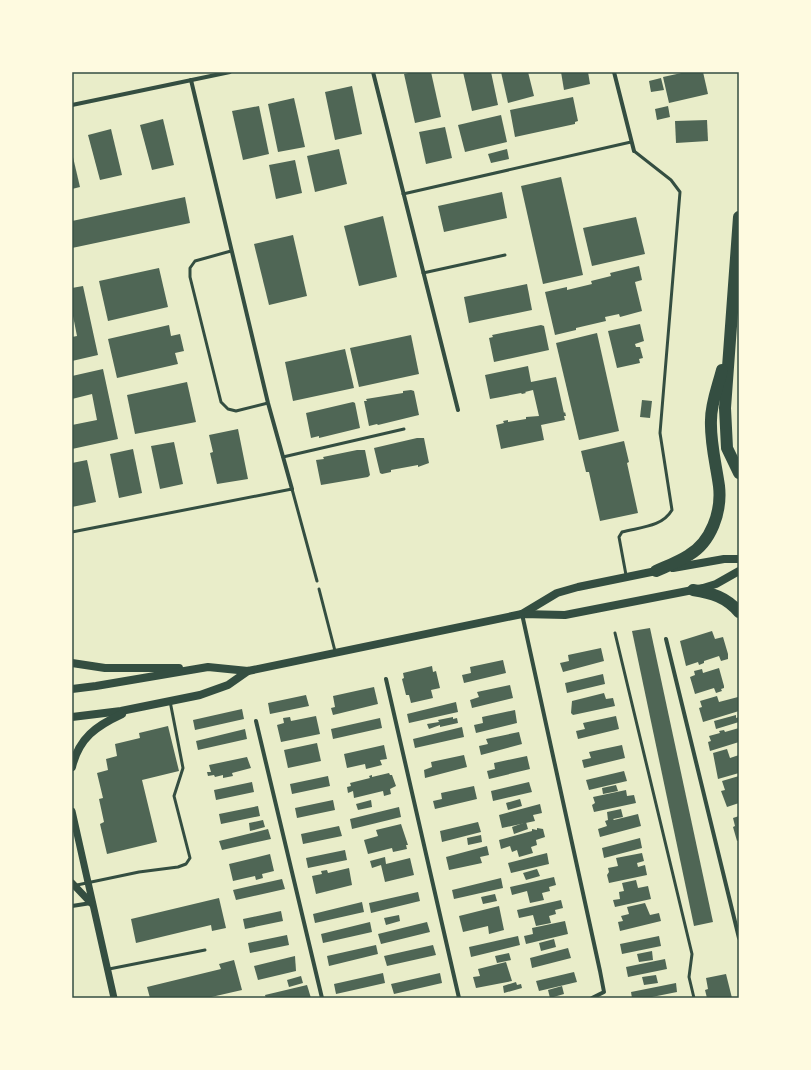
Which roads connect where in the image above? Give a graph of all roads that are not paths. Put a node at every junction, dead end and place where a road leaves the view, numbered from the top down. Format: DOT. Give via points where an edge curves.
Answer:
graph roads {
  1 [pos="230,72"];
  2 [pos="373,72"];
  3 [pos="614,72"];
  4 [pos="191,80"];
  5 [pos="72,105"];
  6 [pos="631,142"];
  7 [pos="634,151"];
  8 [pos="404,194"];
  9 [pos="739,217"];
  10 [pos="231,251"];
  11 [pos="505,255"];
  12 [pos="423,273"];
  13 [pos="729,345"];
  14 [pos="268,403"];
  15 [pos="458,410"];
  16 [pos="404,429"];
  17 [pos="283,457"];
  18 [pos="739,473"];
  19 [pos="292,489"];
  20 [pos="72,532"];
  21 [pos="739,559"];
  22 [pos="656,571"];
  23 [pos="739,571"];
  24 [pos="627,577"];
  25 [pos="317,581"];
  26 [pos="319,589"];
  27 [pos="693,590"];
  28 [pos="739,612"];
  29 [pos="522,614"];
  30 [pos="615,633"];
  31 [pos="666,638"];
  32 [pos="336,653"];
  33 [pos="72,663"];
  34 [pos="208,668"];
  35 [pos="248,672"];
  36 [pos="386,678"];
  37 [pos="72,689"];
  38 [pos="170,701"];
  39 [pos="132,709"];
  40 [pos="72,717"];
  41 [pos="256,721"];
  42 [pos="72,768"];
  43 [pos="72,811"];
  44 [pos="87,883"];
  45 [pos="73,884"];
  46 [pos="91,903"];
  47 [pos="72,906"];
  48 [pos="739,938"];
  49 [pos="205,950"];
  50 [pos="107,969"];
  51 [pos="114,998"];
  52 [pos="322,998"];
  53 [pos="459,998"];
  54 [pos="592,998"];
  55 [pos="694,998"];
  1 -- 4 [label="street"];
  2 -- 8 [label="street"];
  3 -- 6 [label="street"];
  4 -- 5 [label="street"];
  4 -- 10 [label="street"];
  6 -- 7 [label="street"];
  6 -- 8 [label="lane"];
  7 -- 24 [label="lane" via="671,180 680,192 660,433 672,510 660,523 622,532 619,537"];
  8 -- 12 [label="street"];
  9 -- 13 [label="highway"];
  10 -- 14 [label="street"];
  10 -- 14 [label="lane" via="194,260 190,268 192,285 221,402 228,409 236,411"];
  11 -- 12 [label="lane"];
  12 -- 15 [label="street"];
  13 -- 18 [label="highway" via="725,427 727,448"];
  13 -- 22 [label="highway" via="711,420 719,488 719,505 715,521 709,535 690,554"];
  14 -- 17 [label="street"];
  16 -- 17 [label="lane"];
  17 -- 19 [label="street"];
  19 -- 20 [label="lane"];
  19 -- 25 [label="lane"];
  21 -- 22 [label="main road" via="701,562"];
  22 -- 24 [label="main road"];
  23 -- 27 [label="main road" via="716,584"];
  24 -- 29 [label="main road" via="557,594"];
  26 -- 32 [label="lane"];
  27 -- 28 [label="highway" via="723,598"];
  27 -- 29 [label="main road" via="565,615"];
  29 -- 32 [label="main road"];
  29 -- 54 [label="street" via="604,992"];
  30 -- 55 [label="lane" via="692,954 689,977"];
  31 -- 48 [label="street"];
  32 -- 35 [label="main road"];
  33 -- 34 [label="main road" via="105,668"];
  34 -- 35 [label="main road"];
  34 -- 37 [label="main road"];
  35 -- 38 [label="main road" via="228,685 200,695"];
  36 -- 53 [label="street"];
  38 -- 39 [label="main road"];
  38 -- 44 [label="lane" via="184,768 174,796 190,858 186,864 178,867 138,872"];
  39 -- 40 [label="main road"];
  39 -- 42 [label="main road" via="92,731 78,750"];
  41 -- 52 [label="street"];
  43 -- 44 [label="street"];
  44 -- 45 [label="lane"];
  44 -- 46 [label="street"];
  45 -- 46 [label="street"];
  46 -- 47 [label="street"];
  46 -- 50 [label="street"];
  49 -- 50 [label="lane"];
  50 -- 51 [label="street"];
}
